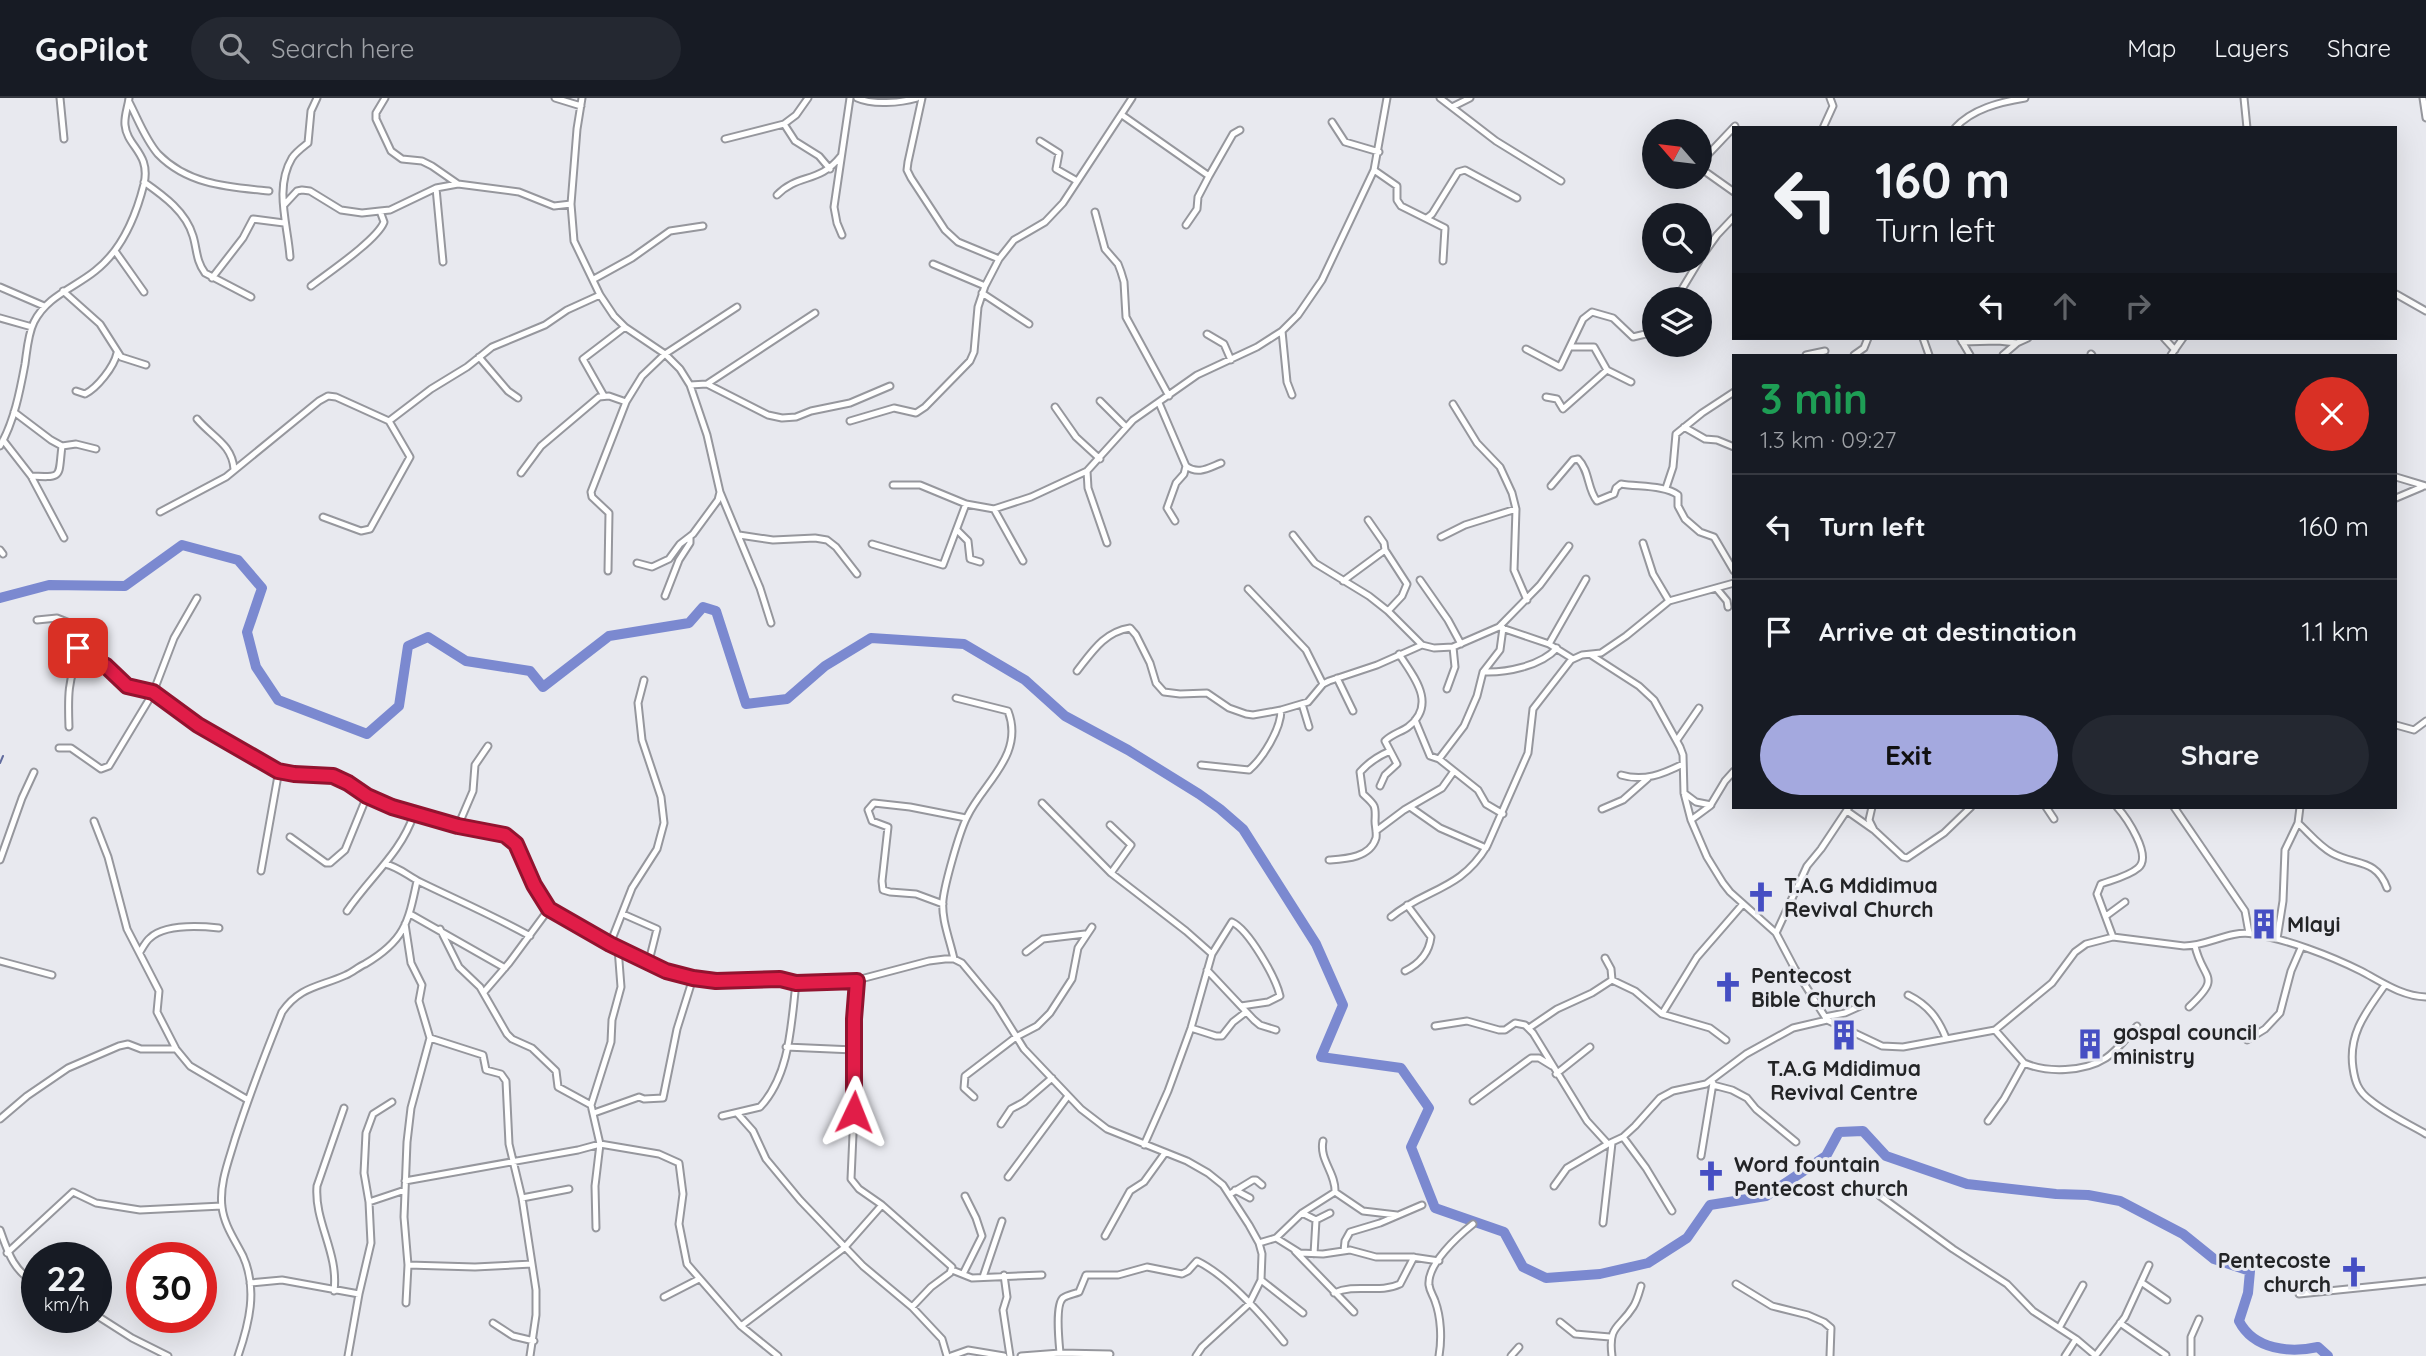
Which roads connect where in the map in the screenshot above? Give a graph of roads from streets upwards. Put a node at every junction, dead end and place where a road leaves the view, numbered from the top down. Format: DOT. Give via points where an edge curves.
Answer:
graph roads {
  1 [pos="60,98"];
  2 [pos="317,98"];
  3 [pos="385,98"];
  4 [pos="555,98"];
  5 [pos="582,98"];
  6 [pos="808,98"];
  7 [pos="850,98"];
  8 [pos="856,98"];
  9 [pos="917,98"];
  10 [pos="922,98"];
  11 [pos="1387,98"];
  12 [pos="1440,98"];
  13 [pos="1470,98"];
  14 [pos="1830,98"];
  15 [pos="2025,98"];
  16 [pos="2244,98"];
  17 [pos="2423,98"];
  18 [pos="1129,99"];
  19 [pos="129,100"];
  20 [pos="581,106"];
  21 [pos="1452,107"];
  22 [pos="1122,115"];
  23 [pos="2426,118"];
  24 [pos="1332,122"];
  25 [pos="783,124"];
  26 [pos="1824,126"];
  27 [pos="1957,126"];
  28 [pos="2247,126"];
  29 [pos="1732,129"];
  30 [pos="1240,130"];
  31 [pos="64,139"];
  32 [pos="724,139"];
  33 [pos="1040,141"];
  34 [pos="1379,152"];
  35 [pos="843,154"];
  36 [pos="830,169"];
  37 [pos="1374,170"];
  38 [pos="1209,176"];
  39 [pos="1077,181"];
  40 [pos="1561,181"];
  41 [pos="145,182"];
  42 [pos="458,184"];
  43 [pos="436,188"];
  44 [pos="269,191"];
  45 [pos="1732,191"];
  46 [pos="777,195"];
  47 [pos="1517,198"];
  48 [pos="571,204"];
  49 [pos="284,205"];
  50 [pos="380,211"];
  51 [pos="1095,212"];
  52 [pos="1427,218"];
  53 [pos="1732,219"];
  54 [pos="284,223"];
  55 [pos="1186,225"];
  56 [pos="703,226"];
  57 [pos="842,235"];
  58 [pos="1712,242"];
  59 [pos="115,250"];
  60 [pos="290,257"];
  61 [pos="999,259"];
  62 [pos="1443,261"];
  63 [pos="443,262"];
  64 [pos="933,264"];
  65 [pos="212,278"];
  66 [pos="594,279"];
  67 [pos="311,286"];
  68 [pos="985,286"];
  69 [pos="0,287"];
  70 [pos="63,291"];
  71 [pos="144,292"];
  72 [pos="982,293"];
  73 [pos="600,295"];
  74 [pos="2397,296"];
  75 [pos="251,297"];
  76 [pos="44,306"];
  77 [pos="737,307"];
  78 [pos="2426,311"];
  79 [pos="815,313"];
  80 [pos="0,318"];
  81 [pos="1029,324"];
  82 [pos="32,327"];
  83 [pos="625,327"];
  84 [pos="1282,331"];
  85 [pos="1207,334"];
  86 [pos="1642,335"];
  87 [pos="1867,340"];
  88 [pos="1961,340"];
  89 [pos="2024,340"];
  90 [pos="2017,343"];
  91 [pos="1571,346"];
  92 [pos="1526,349"];
  93 [pos="1825,351"];
  94 [pos="117,353"];
  95 [pos="665,354"];
  96 [pos="1810,354"];
  97 [pos="1855,354"];
  98 [pos="2004,354"];
  99 [pos="479,357"];
  100 [pos="1231,360"];
  101 [pos="146,365"];
  102 [pos="1607,370"];
  103 [pos="1631,383"];
  104 [pos="707,384"];
  105 [pos="690,385"];
  106 [pos="890,386"];
  107 [pos="76,391"];
  108 [pos="1732,393"];
  109 [pos="1292,395"];
  110 [pos="604,396"];
  111 [pos="1169,396"];
  112 [pos="1546,397"];
  113 [pos="518,398"];
  114 [pos="1100,401"];
  115 [pos="626,402"];
  116 [pos="1160,403"];
  117 [pos="1453,404"];
  118 [pos="1055,407"];
  119 [pos="14,412"];
  120 [pos="197,419"];
  121 [pos="389,421"];
  122 [pos="850,421"];
  123 [pos="1126,427"];
  124 [pos="1684,427"];
  125 [pos="2,443"];
  126 [pos="62,446"];
  127 [pos="1732,446"];
  128 [pos="96,449"];
  129 [pos="1100,459"];
  130 [pos="1221,463"];
  131 [pos="1186,466"];
  132 [pos="234,469"];
  133 [pos="1087,471"];
  134 [pos="521,473"];
  135 [pos="31,476"];
  136 [pos="2397,477"];
  137 [pos="893,485"];
  138 [pos="1551,486"];
  139 [pos="2425,486"];
  140 [pos="1666,488"];
  141 [pos="720,492"];
  142 [pos="2397,498"];
  143 [pos="966,504"];
  144 [pos="994,509"];
  145 [pos="1516,509"];
  146 [pos="160,512"];
  147 [pos="323,517"];
  148 [pos="1368,520"];
  149 [pos="1175,521"];
  150 [pos="957,530"];
  151 [pos="1293,535"];
  152 [pos="739,536"];
  153 [pos="1441,537"];
  154 [pos="64,538"];
  155 [pos="690,538"];
  156 [pos="1107,543"];
  157 [pos="1643,543"];
  158 [pos="872,544"];
  159 [pos="1569,546"];
  160 [pos="1385,550"];
  161 [pos="1023,561"];
  162 [pos="980,562"];
  163 [pos="637,563"];
  164 [pos="1732,567"];
  165 [pos="608,570"];
  166 [pos="857,574"];
  167 [pos="1587,579"];
  168 [pos="1420,580"];
  169 [pos="1343,581"];
  170 [pos="1732,584"];
  171 [pos="1248,589"];
  172 [pos="1717,589"];
  173 [pos="665,596"];
  174 [pos="197,598"];
  175 [pos="1527,600"];
  176 [pos="1669,601"];
  177 [pos="1728,607"];
  178 [pos="1388,611"];
  179 [pos="37,620"];
  180 [pos="771,623"];
  181 [pos="1501,627"];
  182 [pos="1461,644"];
  183 [pos="1549,644"];
  184 [pos="1422,645"];
  185 [pos="1453,647"];
  186 [pos="1558,648"];
  187 [pos="81,653"];
  188 [pos="1399,654"];
  189 [pos="1591,655"];
  190 [pos="1573,659"];
  191 [pos="1077,671"];
  192 [pos="1483,671"];
  193 [pos="1336,678"];
  194 [pos="644,680"];
  195 [pos="1323,684"];
  196 [pos="1447,689"];
  197 [pos="153,692"];
  198 [pos="956,698"];
  199 [pos="1302,704"];
  200 [pos="1699,708"];
  201 [pos="1281,710"];
  202 [pos="1353,711"];
  203 [pos="1415,720"];
  204 [pos="2426,721"];
  205 [pos="2397,725"];
  206 [pos="69,727"];
  207 [pos="1309,727"];
  208 [pos="1677,740"];
  209 [pos="488,746"];
  210 [pos="59,748"];
  211 [pos="1390,751"];
  212 [pos="1439,759"];
  213 [pos="1683,764"];
  214 [pos="1201,765"];
  215 [pos="278,771"];
  216 [pos="1454,771"];
  217 [pos="34,772"];
  218 [pos="1732,773"];
  219 [pos="1621,775"];
  220 [pos="1648,777"];
  221 [pos="1380,786"];
  222 [pos="1684,793"];
  223 [pos="367,796"];
  224 [pos="1042,803"];
  225 [pos="1711,805"];
  226 [pos="1410,807"];
  227 [pos="1602,809"];
  228 [pos="1848,809"];
  229 [pos="1872,809"];
  230 [pos="1969,809"];
  231 [pos="2047,809"];
  232 [pos="2119,809"];
  233 [pos="2175,809"];
  234 [pos="2300,809"];
  235 [pos="414,814"];
  236 [pos="1503,814"];
  237 [pos="966,818"];
  238 [pos="2054,819"];
  239 [pos="1691,820"];
  240 [pos="94,821"];
  241 [pos="2298,823"];
  242 [pos="1110,825"];
  243 [pos="458,826"];
  244 [pos="1874,830"];
  245 [pos="1377,831"];
  246 [pos="290,836"];
  247 [pos="1486,848"];
  248 [pos="0,860"];
  249 [pos="1329,860"];
  250 [pos="385,864"];
  251 [pos="261,871"];
  252 [pos="1111,873"];
  253 [pos="417,881"];
  254 [pos="2387,888"];
  255 [pos="2125,901"];
  256 [pos="943,904"];
  257 [pos="1743,904"];
  258 [pos="1407,905"];
  259 [pos="549,909"];
  260 [pos="347,911"];
  261 [pos="410,914"];
  262 [pos="623,914"];
  263 [pos="1391,916"];
  264 [pos="2106,916"];
  265 [pos="405,924"];
  266 [pos="1092,927"];
  267 [pos="219,928"];
  268 [pos="440,929"];
  269 [pos="1776,933"];
  270 [pos="2249,933"];
  271 [pos="1085,934"];
  272 [pos="530,936"];
  273 [pos="2113,937"];
  274 [pos="2277,939"];
  275 [pos="610,944"];
  276 [pos="2195,946"];
  277 [pos="618,948"];
  278 [pos="2301,948"];
  279 [pos="140,952"];
  280 [pos="1026,952"];
  281 [pos="1212,954"];
  282 [pos="1605,958"];
  283 [pos="954,959"];
  284 [pos="0,961"];
  285 [pos="649,961"];
  286 [pos="505,968"];
  287 [pos="1207,970"];
  288 [pos="1405,971"];
  289 [pos="52,975"];
  290 [pos="693,978"];
  291 [pos="1612,980"];
  292 [pos="857,981"];
  293 [pos="796,983"];
  294 [pos="2385,985"];
  295 [pos="484,992"];
  296 [pos="1908,995"];
  297 [pos="2426,997"];
  298 [pos="1865,1004"];
  299 [pos="1241,1006"];
  300 [pos="2189,1007"];
  301 [pos="1246,1012"];
  302 [pos="1662,1014"];
  303 [pos="1826,1019"];
  304 [pos="2137,1026"];
  305 [pos="1435,1027"];
  306 [pos="1191,1028"];
  307 [pos="1529,1028"];
  308 [pos="1276,1030"];
  309 [pos="1995,1030"];
  310 [pos="1016,1037"];
  311 [pos="430,1038"];
  312 [pos="1946,1038"];
  313 [pos="1726,1040"];
  314 [pos="2247,1040"];
  315 [pos="786,1047"];
  316 [pos="1590,1047"];
  317 [pos="176,1049"];
  318 [pos="854,1051"];
  319 [pos="2024,1063"];
  320 [pos="1552,1066"];
  321 [pos="1556,1074"];
  322 [pos="1052,1077"];
  323 [pos="1713,1082"];
  324 [pos="1069,1096"];
  325 [pos="974,1097"];
  326 [pos="248,1100"];
  327 [pos="1473,1101"];
  328 [pos="392,1102"];
  329 [pos="591,1105"];
  330 [pos="344,1108"];
  331 [pos="594,1113"];
  332 [pos="737,1113"];
  333 [pos="722,1116"];
  334 [pos="0,1119"];
  335 [pos="1988,1121"];
  336 [pos="1001,1124"];
  337 [pos="2426,1134"];
  338 [pos="1623,1137"];
  339 [pos="1323,1141"];
  340 [pos="1796,1142"];
  341 [pos="1610,1143"];
  342 [pos="600,1144"];
  343 [pos="1144,1145"];
  344 [pos="1165,1153"];
  345 [pos="1702,1156"];
  346 [pos="512,1160"];
  347 [pos="1008,1177"];
  348 [pos="405,1181"];
  349 [pos="1262,1185"];
  350 [pos="1554,1185"];
  351 [pos="569,1189"];
  352 [pos="405,1190"];
  353 [pos="1233,1192"];
  354 [pos="1335,1192"];
  355 [pos="964,1196"];
  356 [pos="1881,1196"];
  357 [pos="522,1198"];
  358 [pos="1250,1198"];
  359 [pos="369,1202"];
  360 [pos="882,1205"];
  361 [pos="1422,1205"];
  362 [pos="222,1206"];
  363 [pos="1672,1212"];
  364 [pos="1302,1213"];
  365 [pos="1330,1213"];
  366 [pos="1397,1215"];
  367 [pos="1316,1220"];
  368 [pos="1002,1221"];
  369 [pos="1603,1223"];
  370 [pos="1473,1224"];
  371 [pos="596,1228"];
  372 [pos="0,1230"];
  373 [pos="1105,1236"];
  374 [pos="1276,1238"];
  375 [pos="2,1241"];
  376 [pos="1259,1243"];
  377 [pos="844,1248"];
  378 [pos="1295,1251"];
  379 [pos="1344,1251"];
  380 [pos="7,1253"];
  381 [pos="1314,1254"];
  382 [pos="1415,1257"];
  383 [pos="1439,1261"];
  384 [pos="532,1264"];
  385 [pos="408,1265"];
  386 [pos="2148,1265"];
  387 [pos="952,1270"];
  388 [pos="21,1273"];
  389 [pos="963,1274"];
  390 [pos="1004,1275"];
  391 [pos="1042,1275"];
  392 [pos="983,1277"];
  393 [pos="699,1279"];
  394 [pos="1262,1280"];
  395 [pos="2426,1281"];
  396 [pos="2141,1282"];
  397 [pos="250,1283"];
  398 [pos="1736,1284"];
  399 [pos="1641,1286"];
  400 [pos="2083,1286"];
  401 [pos="334,1291"];
  402 [pos="1334,1293"];
  403 [pos="359,1294"];
  404 [pos="2299,1294"];
  405 [pos="664,1297"];
  406 [pos="2167,1300"];
  407 [pos="406,1303"];
  408 [pos="1250,1304"];
  409 [pos="912,1307"];
  410 [pos="1354,1312"];
  411 [pos="1303,1313"];
  412 [pos="2200,1319"];
  413 [pos="1560,1322"];
  414 [pos="493,1323"];
  415 [pos="2120,1323"];
  416 [pos="112,1325"];
  417 [pos="741,1326"];
  418 [pos="2059,1328"];
  419 [pos="1610,1337"];
  420 [pos="2077,1339"];
  421 [pos="534,1342"];
  422 [pos="1284,1342"];
  423 [pos="1519,1348"];
  424 [pos="1060,1353"];
  425 [pos="1110,1354"];
  426 [pos="2166,1355"];
  427 [pos="168,1356"];
  428 [pos="238,1356"];
  429 [pos="348,1356"];
  430 [pos="530,1356"];
  431 [pos="778,1356"];
  432 [pos="949,1356"];
  433 [pos="1004,1356"];
  434 [pos="1010,1356"];
  435 [pos="1021,1356"];
  436 [pos="1030,1356"];
  437 [pos="1196,1356"];
  438 [pos="1439,1356"];
  439 [pos="1511,1356"];
  440 [pos="1612,1356"];
  441 [pos="1830,1356"];
  442 [pos="2065,1356"];
  443 [pos="2096,1356"];
  444 [pos="2191,1356"];
  1 -- 31 [label="street"];
  2 -- 49 [label="street" via="308,143 293,157 288,170"];
  3 -- 42 [label="street" via="376,119 391,151 402,159 422,161"];
  4 -- 20 [label="street"];
  5 -- 20 [label="street"];
  6 -- 25 [label="street"];
  7 -- 35 [label="street"];
  8 -- 9 [label="street" via="886,102"];
  10 -- 61 [label="street" via="907,170 958,242"];
  11 -- 34 [label="street"];
  12 -- 21 [label="street"];
  13 -- 21 [label="street"];
  14 -- 26 [label="street" via="1833,106"];
  15 -- 27 [label="street" via="1979,111"];
  16 -- 28 [label="street"];
  17 -- 23 [label="street"];
  18 -- 22 [label="street"];
  19 -- 41 [label="street" via="125,126 142,154"];
  19 -- 44 [label="street" via="159,154 181,171 224,187"];
  20 -- 48 [label="street"];
  21 -- 40 [label="street"];
  22 -- 38 [label="street"];
  22 -- 39 [label="street"];
  24 -- 34 [label="street" via="1345,142"];
  25 -- 32 [label="street"];
  25 -- 36 [label="street" via="795,141"];
  29 -- 45 [label="street" via="1700,163"];
  30 -- 38 [label="street" via="1233,134"];
  33 -- 39 [label="street" via="1059,153 1056,169"];
  34 -- 37 [label="street"];
  35 -- 36 [label="street"];
  35 -- 57 [label="street" via="834,207"];
  36 -- 46 [label="street" via="788,185"];
  37 -- 52 [label="street" via="1397,186 1398,203"];
  37 -- 84 [label="street" via="1322,280"];
  38 -- 55 [label="street"];
  39 -- 61 [label="street" via="1055,213 1014,240"];
  41 -- 59 [label="street" via="133,221"];
  41 -- 65 [label="street" via="187,221 200,267"];
  42 -- 43 [label="street"];
  42 -- 48 [label="street" via="519,192 554,206"];
  43 -- 50 [label="street"];
  43 -- 63 [label="street"];
  47 -- 52 [label="street" via="1465,170 1458,172"];
  48 -- 66 [label="street" via="574,241"];
  49 -- 50 [label="street" via="302,190 341,210"];
  49 -- 54 [label="street"];
  50 -- 67 [label="street" via="381,228"];
  51 -- 111 [label="street" via="1105,249 1118,264 1124,282 1126,317"];
  52 -- 62 [label="street" via="1445,228"];
  53 -- 58 [label="street"];
  54 -- 60 [label="street"];
  54 -- 65 [label="street" via="253,219"];
  56 -- 66 [label="street" via="670,231"];
  59 -- 70 [label="street" via="97,270"];
  59 -- 71 [label="street"];
  61 -- 68 [label="street"];
  64 -- 68 [label="street"];
  65 -- 75 [label="street"];
  66 -- 73 [label="street"];
  68 -- 72 [label="street"];
  69 -- 76 [label="street"];
  70 -- 76 [label="street"];
  70 -- 94 [label="street" via="100,324"];
  72 -- 81 [label="street"];
  72 -- 122 [label="street" via="970,361 925,407 913,414 894,408"];
  73 -- 83 [label="street"];
  73 -- 99 [label="street"];
  74 -- 78 [label="street"];
  76 -- 82 [label="street"];
  77 -- 95 [label="street"];
  79 -- 104 [label="street"];
  80 -- 82 [label="street"];
  82 -- 119 [label="street"];
  83 -- 95 [label="street"];
  83 -- 110 [label="street" via="583,359"];
  84 -- 100 [label="street"];
  84 -- 109 [label="street"];
  85 -- 100 [label="street" via="1224,344"];
  86 -- 91 [label="street" via="1633,337 1613,318 1592,312 1583,319"];
  87 -- 97 [label="street"];
  88 -- 90 [label="street"];
  89 -- 90 [label="street"];
  90 -- 98 [label="street"];
  91 -- 92 [label="street" via="1557,368"];
  91 -- 102 [label="street" via="1594,346"];
  93 -- 96 [label="street"];
  94 -- 101 [label="street"];
  94 -- 107 [label="street" via="93,389 85,394"];
  95 -- 105 [label="street"];
  95 -- 115 [label="street" via="642,376"];
  99 -- 113 [label="street"];
  99 -- 121 [label="street"];
  100 -- 111 [label="street" via="1197,375"];
  102 -- 103 [label="street"];
  102 -- 112 [label="street" via="1563,409 1557,399"];
  104 -- 105 [label="street"];
  104 -- 106 [label="street" via="782,418 850,403"];
  105 -- 141 [label="street"];
  108 -- 124 [label="street"];
  110 -- 115 [label="street"];
  110 -- 134 [label="street" via="583,408 541,446"];
  111 -- 116 [label="street"];
  114 -- 123 [label="street"];
  115 -- 165 [label="street" via="591,492 609,513"];
  116 -- 123 [label="street"];
  116 -- 131 [label="street"];
  117 -- 145 [label="street" via="1477,443 1500,467"];
  118 -- 129 [label="street" via="1076,437"];
  119 -- 125 [label="street"];
  119 -- 126 [label="street"];
  120 -- 132 [label="street" via="228,447"];
  121 -- 132 [label="street" via="328,396"];
  121 -- 147 [label="street" via="410,457 370,529 361,531"];
  123 -- 129 [label="street"];
  124 -- 127 [label="street"];
  124 -- 140 [label="street" via="1674,440"];
  125 -- 135 [label="street"];
  126 -- 128 [label="street"];
  126 -- 135 [label="street" via="55,476"];
  129 -- 133 [label="street"];
  130 -- 131 [label="street" via="1200,471"];
  131 -- 149 [label="street" via="1167,508"];
  132 -- 146 [label="street"];
  133 -- 144 [label="street"];
  133 -- 156 [label="street" via="1088,488"];
  135 -- 154 [label="street"];
  136 -- 139 [label="street"];
  137 -- 143 [label="street" via="920,485"];
  138 -- 140 [label="street" via="1578,459 1597,501 1614,494 1621,484"];
  139 -- 142 [label="street"];
  140 -- 164 [label="street" via="1678,495 1685,519 1720,544"];
  141 -- 152 [label="street"];
  141 -- 155 [label="street"];
  143 -- 144 [label="street"];
  143 -- 150 [label="street"];
  144 -- 161 [label="street"];
  145 -- 153 [label="street"];
  145 -- 175 [label="street" via="1514,570"];
  148 -- 160 [label="street"];
  150 -- 158 [label="street" via="943,565"];
  150 -- 162 [label="street" via="967,539 970,559"];
  151 -- 169 [label="street" via="1315,563"];
  152 -- 166 [label="street" via="827,540"];
  152 -- 180 [label="street"];
  155 -- 163 [label="street" via="665,561 652,567"];
  155 -- 173 [label="street"];
  157 -- 176 [label="street" via="1653,574"];
  159 -- 175 [label="street"];
  160 -- 169 [label="street"];
  160 -- 178 [label="street" via="1408,584"];
  167 -- 183 [label="street"];
  168 -- 182 [label="street"];
  169 -- 178 [label="street"];
  170 -- 172 [label="street"];
  171 -- 195 [label="street" via="1306,650"];
  172 -- 176 [label="street"];
  172 -- 177 [label="street"];
  174 -- 197 [label="street" via="174,638"];
  175 -- 181 [label="street"];
  176 -- 189 [label="street" via="1617,642"];
  178 -- 184 [label="street"];
  179 -- 187 [label="street" via="67,622"];
  181 -- 182 [label="street"];
  181 -- 183 [label="street"];
  181 -- 192 [label="street" via="1500,649"];
  182 -- 185 [label="street"];
  183 -- 186 [label="street"];
  184 -- 185 [label="street"];
  184 -- 188 [label="street"];
  185 -- 196 [label="street" via="1455,667"];
  186 -- 190 [label="street"];
  186 -- 192 [label="street" via="1538,662 1502,673"];
  187 -- 197 [label="street" via="106,666 127,686"];
  187 -- 206 [label="street" via="71,674"];
  188 -- 193 [label="street"];
  188 -- 203 [label="street" via="1422,690"];
  189 -- 190 [label="street"];
  189 -- 208 [label="street" via="1647,693"];
  190 -- 236 [label="street" via="1533,709 1528,753"];
  191 -- 201 [label="street" via="1098,643 1130,628 1164,692 1207,693 1246,714"];
  192 -- 212 [label="street" via="1464,726"];
  193 -- 195 [label="street"];
  193 -- 202 [label="street"];
  194 -- 262 [label="street" via="638,703 641,730 664,823 657,849 632,888"];
  195 -- 199 [label="street"];
  197 -- 210 [label="street" via="105,769 71,748"];
  197 -- 215 [label="street" via="198,725"];
  198 -- 237 [label="street" via="1009,714 1006,757"];
  199 -- 201 [label="street"];
  199 -- 207 [label="street"];
  200 -- 208 [label="street"];
  201 -- 214 [label="street" via="1267,745 1249,771"];
  203 -- 211 [label="street" via="1387,738"];
  203 -- 212 [label="street" via="1430,756"];
  204 -- 205 [label="street" via="2414,730"];
  208 -- 213 [label="street"];
  209 -- 243 [label="street" via="475,765 473,791"];
  211 -- 221 [label="street" via="1397,764"];
  211 -- 245 [label="street" via="1360,772 1363,794 1377,812"];
  212 -- 216 [label="street"];
  213 -- 220 [label="street"];
  213 -- 222 [label="street"];
  215 -- 223 [label="street" via="333,776"];
  215 -- 251 [label="street"];
  216 -- 226 [label="street" via="1442,788"];
  216 -- 236 [label="street" via="1478,790 1486,804"];
  217 -- 248 [label="street"];
  218 -- 225 [label="street"];
  219 -- 220 [label="street"];
  220 -- 227 [label="street" via="1623,800"];
  222 -- 225 [label="street"];
  222 -- 239 [label="street"];
  223 -- 235 [label="street"];
  223 -- 246 [label="street" via="345,850 330,863"];
  224 -- 252 [label="street"];
  225 -- 239 [label="street"];
  226 -- 245 [label="street"];
  226 -- 247 [label="street" via="1440,828"];
  228 -- 244 [label="street"];
  228 -- 269 [label="street" via="1807,866"];
  229 -- 244 [label="street" via="1869,820"];
  230 -- 244 [label="street" via="1907,858"];
  231 -- 238 [label="street"];
  232 -- 264 [label="street" via="2133,828 2142,861 2138,868 2099,886 2097,894"];
  233 -- 270 [label="street" via="2245,911"];
  234 -- 241 [label="street"];
  235 -- 243 [label="street"];
  235 -- 250 [label="street" via="403,842"];
  236 -- 247 [label="street"];
  237 -- 256 [label="street"];
  237 -- 256 [label="street" via="874,803 868,810 872,821 888,827 883,890 916,894"];
  239 -- 257 [label="street" via="1723,883"];
  240 -- 279 [label="street" via="127,929"];
  241 -- 254 [label="street" via="2332,853 2372,867"];
  241 -- 274 [label="street" via="2285,850"];
  242 -- 252 [label="street" via="1131,845"];
  243 -- 259 [label="street" via="511,839"];
  245 -- 249 [label="street" via="1365,852"];
  247 -- 258 [label="street" via="1460,877"];
  250 -- 253 [label="street"];
  250 -- 260 [label="street"];
  252 -- 281 [label="street"];
  253 -- 261 [label="street"];
  253 -- 272 [label="street"];
  255 -- 264 [label="street"];
  256 -- 283 [label="street"];
  257 -- 269 [label="street"];
  257 -- 302 [label="street" via="1697,957"];
  258 -- 263 [label="street"];
  258 -- 288 [label="street" via="1431,941 1422,959"];
  259 -- 272 [label="street"];
  259 -- 275 [label="street"];
  261 -- 265 [label="street"];
  261 -- 268 [label="street"];
  262 -- 275 [label="street"];
  262 -- 285 [label="street" via="657,929"];
  264 -- 273 [label="street"];
  265 -- 311 [label="street" via="411,963 422,985 419,1001"];
  265 -- 326 [label="street" via="381,955 289,1002"];
  266 -- 271 [label="street"];
  267 -- 279 [label="street" via="187,926 163,932 152,936"];
  268 -- 286 [label="street"];
  268 -- 295 [label="street" via="459,967"];
  269 -- 303 [label="street"];
  270 -- 274 [label="street"];
  270 -- 276 [label="street"];
  271 -- 280 [label="street" via="1043,939"];
  271 -- 310 [label="street" via="1072,979 1037,1026"];
  272 -- 286 [label="street"];
  273 -- 276 [label="street"];
  273 -- 309 [label="street" via="2081,947 2052,983"];
  274 -- 278 [label="street"];
  275 -- 277 [label="street"];
  276 -- 300 [label="street" via="2209,983"];
  277 -- 285 [label="street"];
  277 -- 329 [label="street" via="621,987 611,1042"];
  278 -- 294 [label="street"];
  278 -- 314 [label="street" via="2280,1013"];
  279 -- 317 [label="street" via="159,991 156,1012"];
  281 -- 287 [label="street"];
  281 -- 299 [label="street" via="1232,922 1255,946 1280,996 1269,1003"];
  282 -- 291 [label="street"];
  283 -- 292 [label="street" via="929,961"];
  283 -- 310 [label="street" via="996,1003"];
  284 -- 289 [label="street"];
  285 -- 290 [label="street"];
  286 -- 295 [label="street"];
  287 -- 299 [label="street"];
  287 -- 306 [label="street"];
  290 -- 293 [label="street"];
  290 -- 331 [label="street" via="663,1098 639,1097"];
  291 -- 302 [label="street"];
  291 -- 307 [label="street"];
  292 -- 293 [label="street"];
  292 -- 318 [label="street"];
  293 -- 315 [label="street"];
  294 -- 297 [label="street"];
  294 -- 337 [label="street" via="2354,1036 2355,1083 2369,1100"];
  295 -- 329 [label="street" via="512,1039 531,1048 556,1072 558,1087"];
  296 -- 312 [label="street" via="1938,1018"];
  298 -- 303 [label="street"];
  299 -- 301 [label="street"];
  301 -- 306 [label="street" via="1222,1036"];
  301 -- 308 [label="street" via="1260,1025"];
  302 -- 313 [label="street" via="1710,1028"];
  303 -- 312 [label="street" via="1891,1047"];
  303 -- 323 [label="street" via="1793,1028 1746,1054"];
  304 -- 319 [label="street" via="2118,1048 2095,1064 2059,1069"];
  305 -- 307 [label="street" via="1467,1021 1499,1030 1518,1023"];
  306 -- 343 [label="street"];
  307 -- 320 [label="street"];
  309 -- 312 [label="street"];
  309 -- 319 [label="street"];
  310 -- 322 [label="street"];
  310 -- 325 [label="street" via="965,1076 964,1088"];
  311 -- 346 [label="street" via="483,1055 488,1071 505,1077"];
  311 -- 348 [label="street" via="411,1108"];
  315 -- 318 [label="street"];
  315 -- 332 [label="street" via="782,1071 768,1099 761,1107"];
  316 -- 321 [label="street"];
  317 -- 326 [label="street" via="190,1066"];
  317 -- 334 [label="street" via="118,1046 68,1068"];
  318 -- 360 [label="street" via="851,1179"];
  319 -- 335 [label="street"];
  320 -- 321 [label="street"];
  320 -- 327 [label="street" via="1531,1058"];
  321 -- 341 [label="street" via="1587,1121"];
  322 -- 324 [label="street"];
  322 -- 336 [label="street" via="1010,1109"];
  323 -- 338 [label="street" via="1660,1098"];
  323 -- 340 [label="street" via="1746,1098"];
  323 -- 345 [label="street"];
  324 -- 343 [label="street" via="1107,1129"];
  324 -- 347 [label="street"];
  326 -- 362 [label="street" via="226,1169"];
  328 -- 359 [label="street" via="373,1114 367,1127 364,1173"];
  329 -- 331 [label="street"];
  330 -- 401 [label="street" via="316,1198 333,1257"];
  331 -- 342 [label="street"];
  332 -- 333 [label="street"];
  332 -- 377 [label="street" via="754,1132 776,1172"];
  338 -- 341 [label="street"];
  338 -- 363 [label="street"];
  339 -- 354 [label="street" via="1322,1155"];
  341 -- 350 [label="street" via="1567,1167"];
  341 -- 369 [label="street"];
  342 -- 346 [label="street"];
  342 -- 371 [label="street"];
  342 -- 393 [label="street" via="659,1154 679,1163 681,1238 687,1264"];
  343 -- 344 [label="street"];
  344 -- 353 [label="street" via="1187,1161"];
  344 -- 373 [label="street" via="1144,1182 1130,1191"];
  346 -- 348 [label="street"];
  346 -- 357 [label="street"];
  348 -- 352 [label="street"];
  349 -- 353 [label="street" via="1253,1180"];
  351 -- 357 [label="street"];
  352 -- 359 [label="street"];
  352 -- 385 [label="street"];
  353 -- 358 [label="street"];
  353 -- 376 [label="street"];
  354 -- 364 [label="street"];
  354 -- 366 [label="street" via="1363,1211"];
  355 -- 389 [label="street" via="982,1236"];
  356 -- 418 [label="street" via="2007,1284"];
  357 -- 384 [label="street"];
  359 -- 403 [label="street" via="371,1242"];
  360 -- 377 [label="street"];
  360 -- 387 [label="street"];
  361 -- 366 [label="street"];
  362 -- 380 [label="street" via="140,1210 96,1203 73,1192"];
  362 -- 397 [label="street"];
  364 -- 367 [label="street"];
  364 -- 374 [label="street"];
  365 -- 367 [label="street"];
  366 -- 379 [label="street" via="1350,1232"];
  367 -- 381 [label="street"];
  368 -- 392 [label="street"];
  370 -- 383 [label="street"];
  372 -- 375 [label="street"];
  374 -- 376 [label="street"];
  374 -- 378 [label="street"];
  375 -- 380 [label="street"];
  376 -- 394 [label="street"];
  377 -- 409 [label="street"];
  377 -- 417 [label="street"];
  378 -- 381 [label="street"];
  378 -- 402 [label="street"];
  379 -- 381 [label="street"];
  379 -- 382 [label="street"];
  380 -- 388 [label="street"];
  382 -- 383 [label="street"];
  382 -- 402 [label="street" via="1396,1286"];
  383 -- 438 [label="street" via="1429,1286 1438,1318"];
  384 -- 385 [label="street"];
  384 -- 421 [label="street"];
  385 -- 407 [label="street"];
  386 -- 396 [label="street"];
  387 -- 389 [label="street"];
  387 -- 409 [label="street"];
  389 -- 392 [label="street"];
  390 -- 391 [label="street"];
  390 -- 392 [label="street"];
  390 -- 434 [label="street" via="1007,1297 1003,1310"];
  393 -- 405 [label="street"];
  393 -- 417 [label="street"];
  394 -- 408 [label="street"];
  394 -- 411 [label="street"];
  395 -- 404 [label="street"];
  396 -- 406 [label="street"];
  396 -- 415 [label="street"];
  397 -- 401 [label="street" via="282,1280"];
  397 -- 428 [label="street" via="250,1311"];
  398 -- 441 [label="street" via="1772,1306 1824,1322 1831,1328"];
  399 -- 419 [label="street" via="1634,1306"];
  400 -- 418 [label="street"];
  401 -- 403 [label="street"];
  402 -- 410 [label="street"];
  403 -- 429 [label="street"];
  408 -- 422 [label="street"];
  408 -- 424 [label="street" via="1197,1261 1182,1274 1147,1267 1118,1275 1088,1273 1079,1292 1060,1301"];
  408 -- 437 [label="street"];
  409 -- 432 [label="street" via="942,1339"];
  412 -- 444 [label="street" via="2190,1343"];
  413 -- 419 [label="street" via="1575,1334"];
  414 -- 421 [label="street"];
  415 -- 426 [label="street"];
  415 -- 443 [label="street"];
  416 -- 427 [label="street"];
  417 -- 431 [label="street"];
  418 -- 420 [label="street"];
  419 -- 440 [label="street"];
  420 -- 442 [label="street"];
  420 -- 443 [label="street"];
  421 -- 430 [label="street"];
  423 -- 439 [label="street"];
  424 -- 425 [label="street"];
  424 -- 436 [label="street"];
  432 -- 433 [label="street" via="968,1350"];
  435 -- 436 [label="street"];
}
